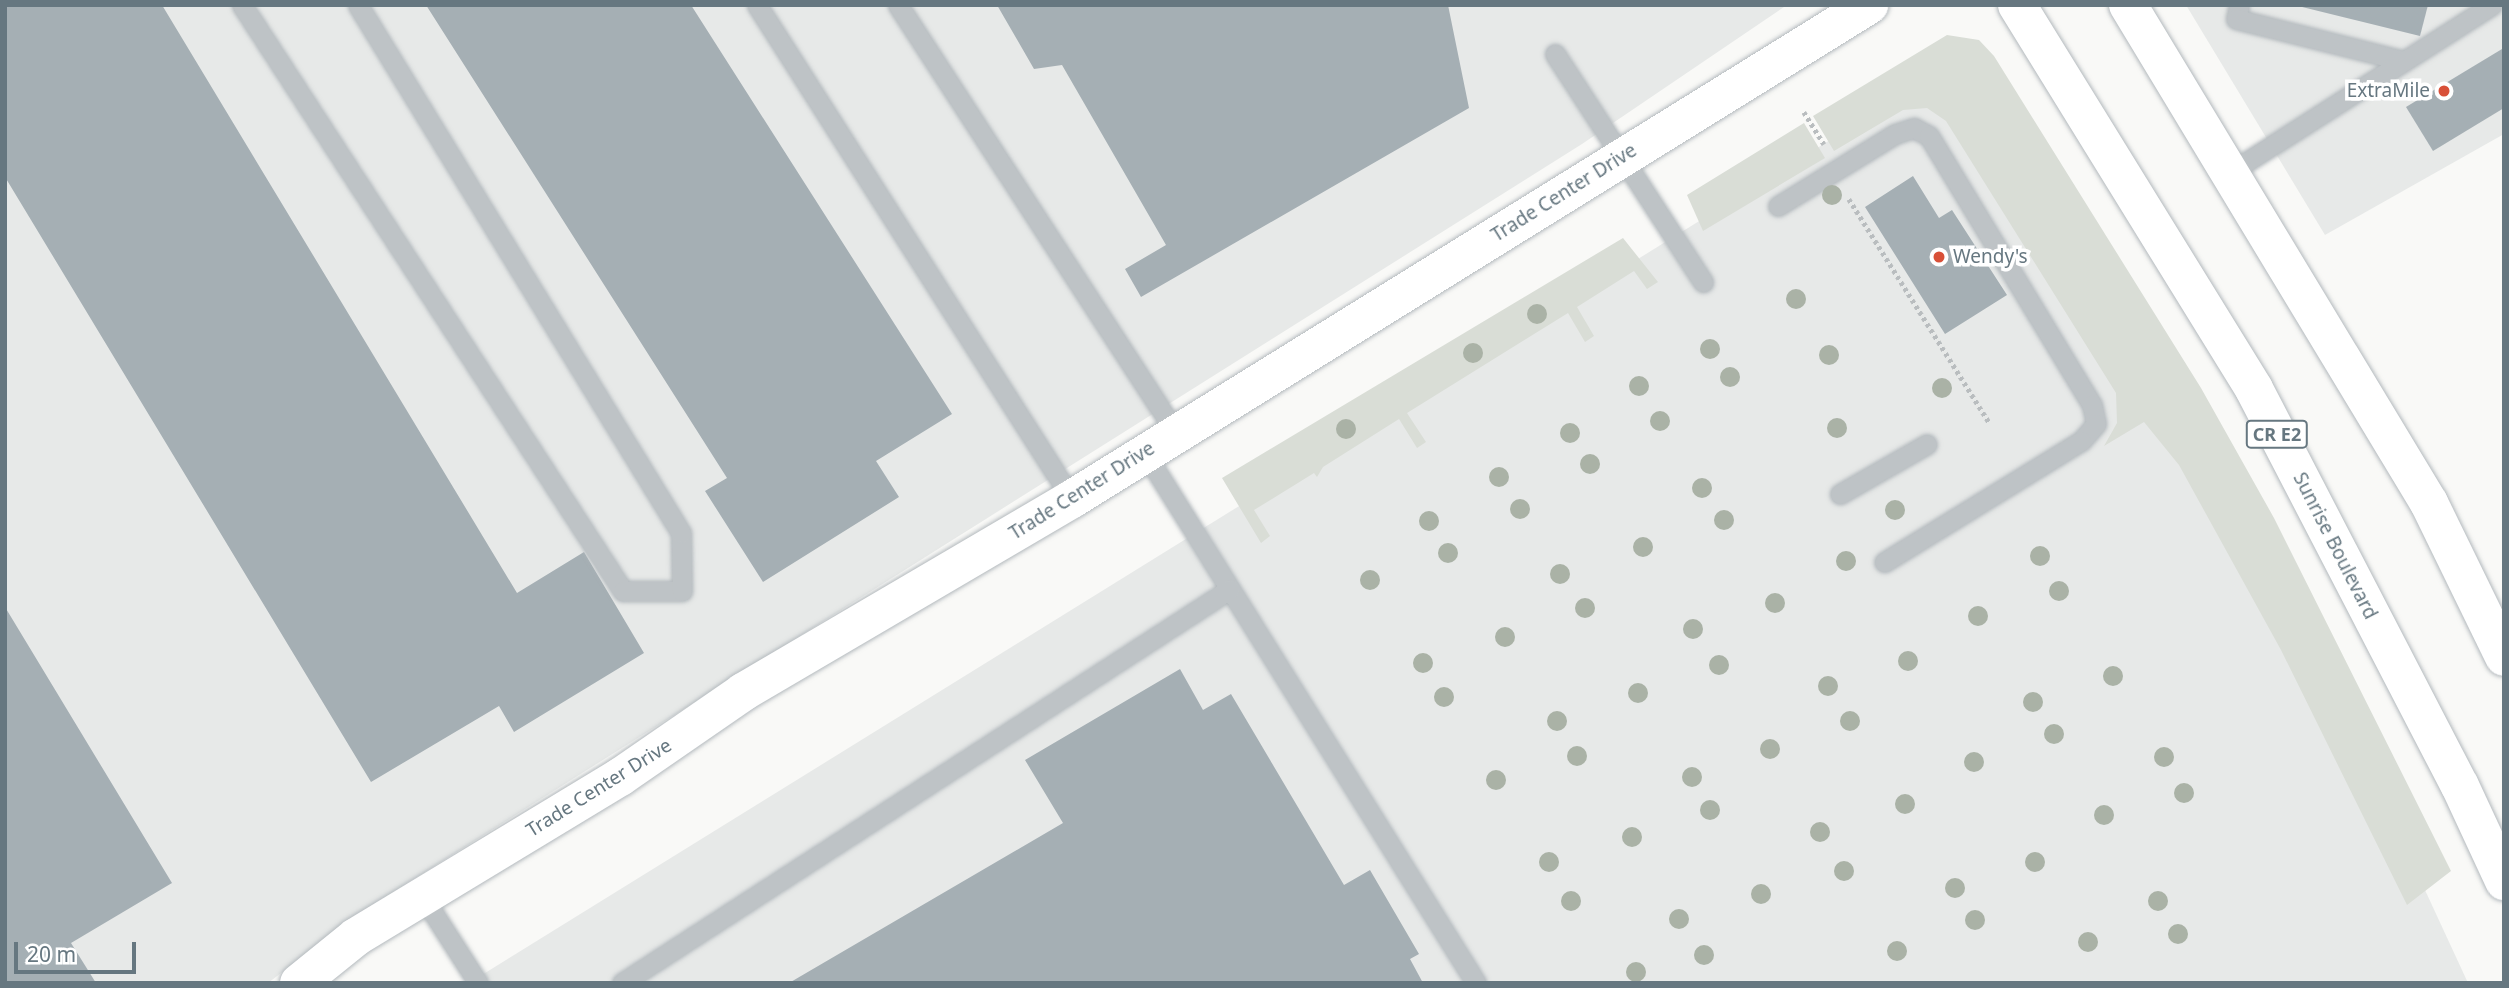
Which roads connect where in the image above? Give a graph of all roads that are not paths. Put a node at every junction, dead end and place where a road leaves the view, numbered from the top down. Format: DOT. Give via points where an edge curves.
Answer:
graph roads {
  1 [pos="242,5"];
  2 [pos="358,5"];
  3 [pos="757,5"];
  4 [pos="898,5"];
  5 [pos="1869,5"];
  6 [pos="2017,5"];
  7 [pos="2128,5"];
  8 [pos="2239,5"];
  9 [pos="2492,5"];
  10 [pos="1555,54"];
  11 [pos="2404,61"];
  12 [pos="1623,157"];
  13 [pos="2229,173"];
  14 [pos="1778,205"];
  15 [pos="1703,282"];
  16 [pos="1160,443"];
  17 [pos="1927,444"];
  18 [pos="1840,494"];
  19 [pos="1073,499"];
  20 [pos="1884,562"];
  21 [pos="1230,589"];
  22 [pos="2504,657"];
  23 [pos="2504,881"];
  24 [pos="423,897"];
  25 [pos="299,983"];
  26 [pos="478,983"];
  27 [pos="622,983"];
  28 [pos="1476,983"];
  1 -- 2 [label="lane" via="623,591 682,591 681,533"];
  3 -- 19 [label="lane"];
  4 -- 16 [label="lane"];
  5 -- 12 [label="street, Trade Center Drive"];
  6 -- 23 [label="street, Sunrise Boulevard / CR E2" via="2254,389 2460,786"];
  7 -- 13 [label="street"];
  8 -- 11 [label="lane" via="2236,19"];
  9 -- 11 [label="lane"];
  10 -- 12 [label="lane"];
  11 -- 13 [label="lane"];
  12 -- 15 [label="lane"];
  12 -- 16 [label="street, Trade Center Drive"];
  13 -- 22 [label="street" via="2429,503"];
  14 -- 20 [label="lane" via="1895,134 1914,128 1929,136 2092,405 2096,424 2081,441"];
  16 -- 19 [label="street, Trade Center Drive"];
  16 -- 21 [label="lane"];
  17 -- 18 [label="lane"];
  19 -- 24 [label="street, Trade Center Drive" via="743,692 620,777"];
  21 -- 27 [label="lane"];
  21 -- 28 [label="lane"];
  24 -- 25 [label="street, Trade Center Drive" via="356,937"];
  24 -- 26 [label="lane"];
}
